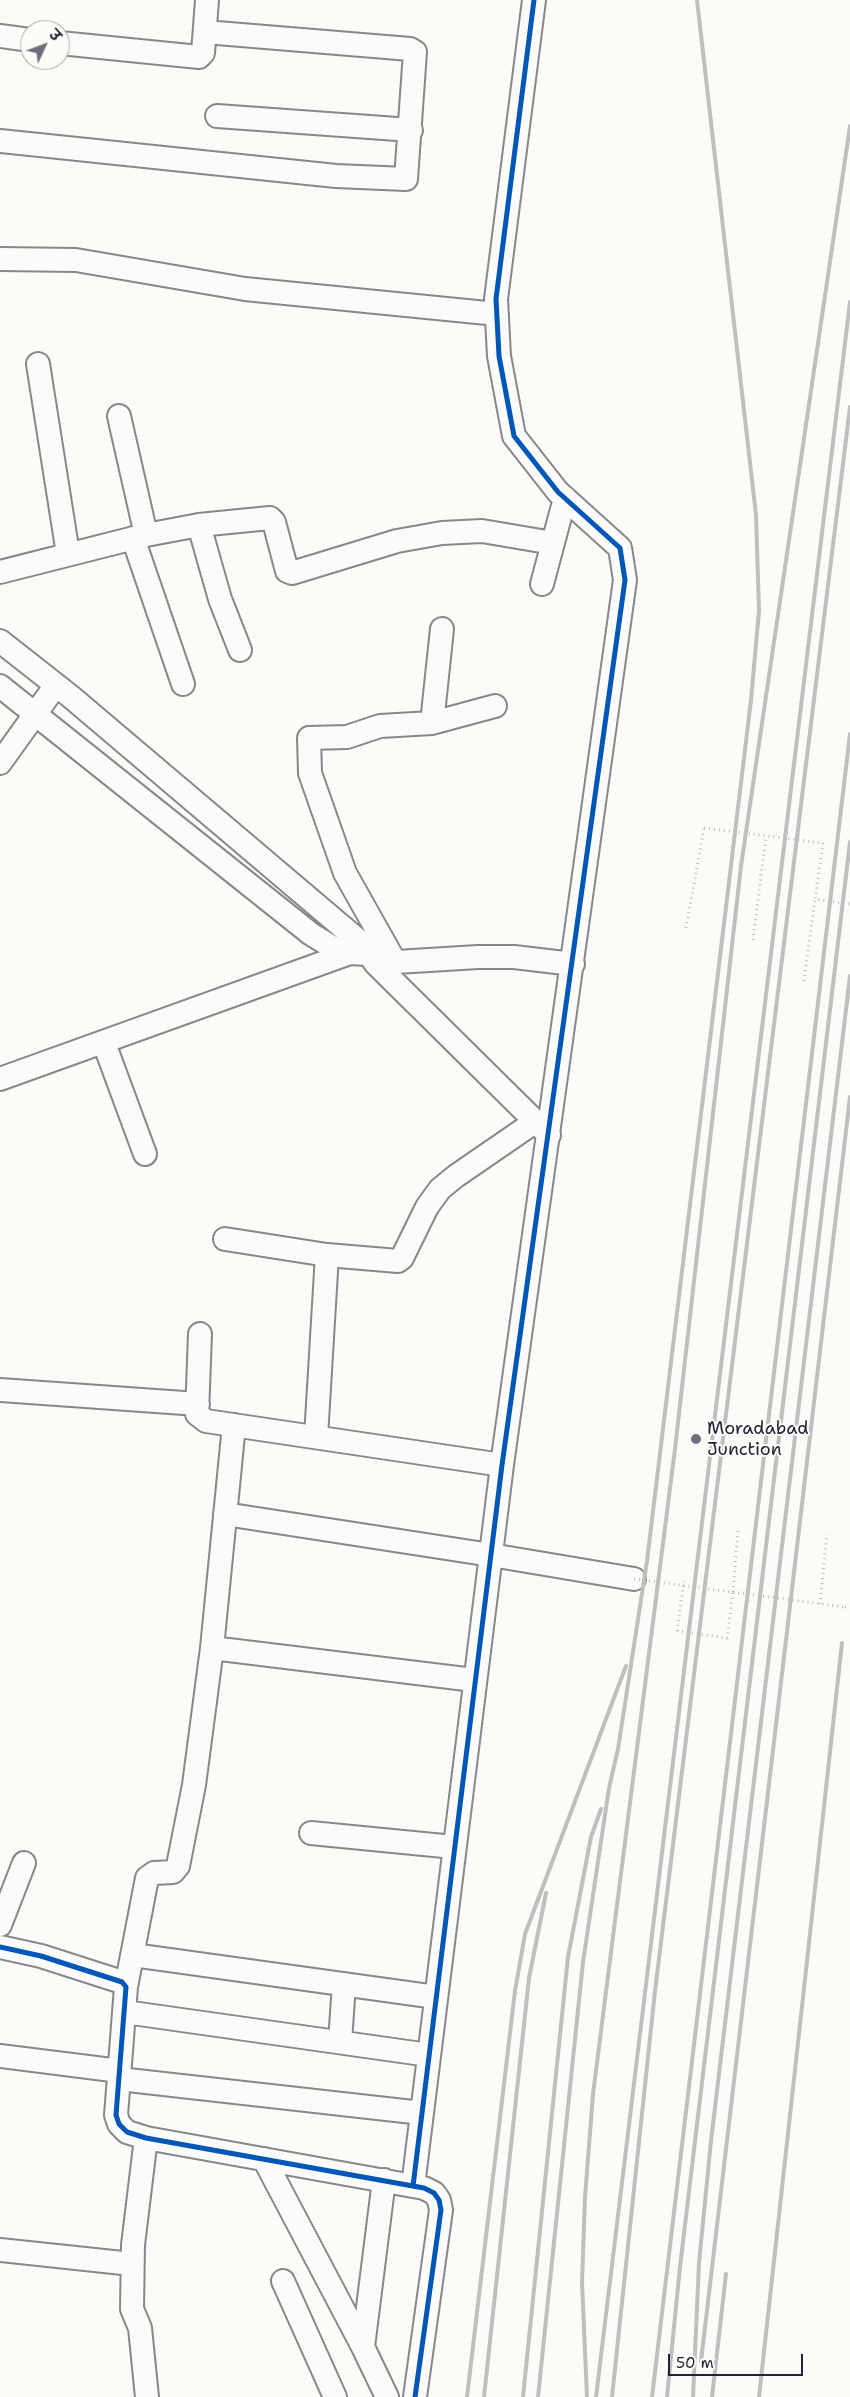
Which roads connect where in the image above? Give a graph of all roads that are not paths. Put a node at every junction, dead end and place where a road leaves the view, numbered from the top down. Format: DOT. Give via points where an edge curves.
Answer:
graph roads {
  1 [pos="207,0"];
  2 [pos="534,0"];
  3 [pos="204,32"];
  4 [pos="0,36"];
  5 [pos="20,39"];
  6 [pos="70,44"];
  7 [pos="217,116"];
  8 [pos="411,130"];
  9 [pos="0,141"];
  10 [pos="0,258"];
  11 [pos="497,314"];
  12 [pos="38,364"];
  13 [pos="118,416"];
  14 [pos="564,498"];
  15 [pos="199,525"];
  16 [pos="140,536"];
  17 [pos="553,542"];
  18 [pos="68,554"];
  19 [pos="0,570"];
  20 [pos="542,584"];
  21 [pos="442,629"];
  22 [pos="0,641"];
  23 [pos="240,650"];
  24 [pos="183,684"];
  25 [pos="56,685"];
  26 [pos="0,686"];
  27 [pos="495,706"];
  28 [pos="36,714"];
  29 [pos="432,723"];
  30 [pos="0,762"];
  31 [pos="372,958"];
  32 [pos="573,964"];
  33 [pos="104,1043"];
  34 [pos="0,1079"];
  35 [pos="542,1128"];
  36 [pos="145,1154"];
  37 [pos="225,1239"];
  38 [pos="327,1254"];
  39 [pos="200,1334"];
  40 [pos="0,1390"];
  41 [pos="198,1404"];
  42 [pos="234,1425"];
  43 [pos="316,1437"];
  44 [pos="502,1464"];
  45 [pos="225,1514"];
  46 [pos="491,1555"];
  47 [pos="634,1579"];
  48 [pos="212,1648"];
  49 [pos="474,1680"];
  50 [pos="311,1833"];
  51 [pos="454,1847"];
  52 [pos="24,1863"];
  53 [pos="0,1925"];
  54 [pos="0,1947"];
  55 [pos="133,1955"];
  56 [pos="344,1984"];
  57 [pos="126,1988"];
  58 [pos="436,1996"];
  59 [pos="125,2012"];
  60 [pos="340,2042"];
  61 [pos="429,2054"];
  62 [pos="0,2056"];
  63 [pos="120,2075"];
  64 [pos="422,2113"];
  65 [pos="146,2138"];
  66 [pos="264,2159"];
  67 [pos="384,2180"];
  68 [pos="413,2186"];
  69 [pos="0,2250"];
  70 [pos="132,2264"];
  71 [pos="283,2281"];
  72 [pos="363,2347"];
  73 [pos="147,2397"];
  74 [pos="335,2397"];
  75 [pos="387,2397"];
  76 [pos="415,2397"];
  1 -- 3 [label="street"];
  2 -- 11 [label="street" via="496,299"];
  3 -- 6 [label="street" via="203,53 199,57"];
  3 -- 8 [label="street" via="410,49 416,57"];
  4 -- 5 [label="street"];
  7 -- 8 [label="street"];
  8 -- 9 [label="street" via="407,178 404,180"];
  10 -- 11 [label="street" via="76,260 245,289"];
  11 -- 14 [label="street" via="499,356 514,436"];
  12 -- 18 [label="street"];
  13 -- 16 [label="street"];
  14 -- 17 [label="street"];
  14 -- 32 [label="street" via="620,548 625,580"];
  15 -- 16 [label="street"];
  15 -- 17 [label="street" via="270,518 274,522 287,570 292,573 397,541 442,532 482,531"];
  15 -- 23 [label="street" via="220,599"];
  16 -- 18 [label="street"];
  16 -- 24 [label="street"];
  17 -- 20 [label="street"];
  18 -- 19 [label="street"];
  21 -- 29 [label="street"];
  22 -- 25 [label="street"];
  25 -- 28 [label="street"];
  25 -- 31 [label="street" via="359,941"];
  26 -- 28 [label="street"];
  27 -- 29 [label="street"];
  28 -- 30 [label="street"];
  28 -- 31 [label="street" via="293,920 332,947"];
  29 -- 31 [label="street" via="380,726 347,737 311,736 308,739 310,773"];
  31 -- 32 [label="street" via="514,957"];
  31 -- 33 [label="street"];
  31 -- 35 [label="street"];
  32 -- 35 [label="street"];
  33 -- 34 [label="street"];
  33 -- 36 [label="street"];
  35 -- 38 [label="street" via="456,1176 440,1190 427,1207 398,1261"];
  35 -- 44 [label="street"];
  37 -- 38 [label="street"];
  38 -- 43 [label="street"];
  39 -- 41 [label="street"];
  40 -- 41 [label="street"];
  41 -- 42 [label="street" via="200,1418"];
  42 -- 43 [label="street"];
  42 -- 45 [label="street"];
  43 -- 44 [label="street"];
  44 -- 46 [label="street"];
  45 -- 46 [label="street"];
  45 -- 48 [label="street"];
  46 -- 47 [label="street"];
  46 -- 49 [label="street"];
  48 -- 49 [label="street"];
  48 -- 55 [label="street" via="194,1785 178,1866 172,1872 154,1873 147,1878"];
  49 -- 51 [label="street"];
  50 -- 51 [label="street"];
  51 -- 58 [label="street"];
  52 -- 53 [label="street"];
  54 -- 57 [label="street" via="41,1956 122,1982"];
  55 -- 56 [label="street"];
  55 -- 57 [label="street"];
  56 -- 58 [label="street"];
  56 -- 60 [label="street"];
  57 -- 59 [label="street"];
  58 -- 61 [label="street"];
  59 -- 60 [label="street"];
  59 -- 63 [label="street"];
  60 -- 61 [label="street"];
  61 -- 64 [label="street"];
  62 -- 63 [label="street"];
  63 -- 64 [label="street"];
  63 -- 65 [label="street" via="116,2115 119,2124 127,2132"];
  64 -- 68 [label="street"];
  65 -- 66 [label="street"];
  65 -- 70 [label="street"];
  66 -- 67 [label="street"];
  66 -- 72 [label="street"];
  67 -- 68 [label="street"];
  67 -- 72 [label="street"];
  68 -- 76 [label="street" via="434,2193 441,2210"];
  69 -- 70 [label="street"];
  70 -- 73 [label="street" via="132,2309 140,2328"];
  71 -- 74 [label="street"];
  72 -- 75 [label="street"];
}
